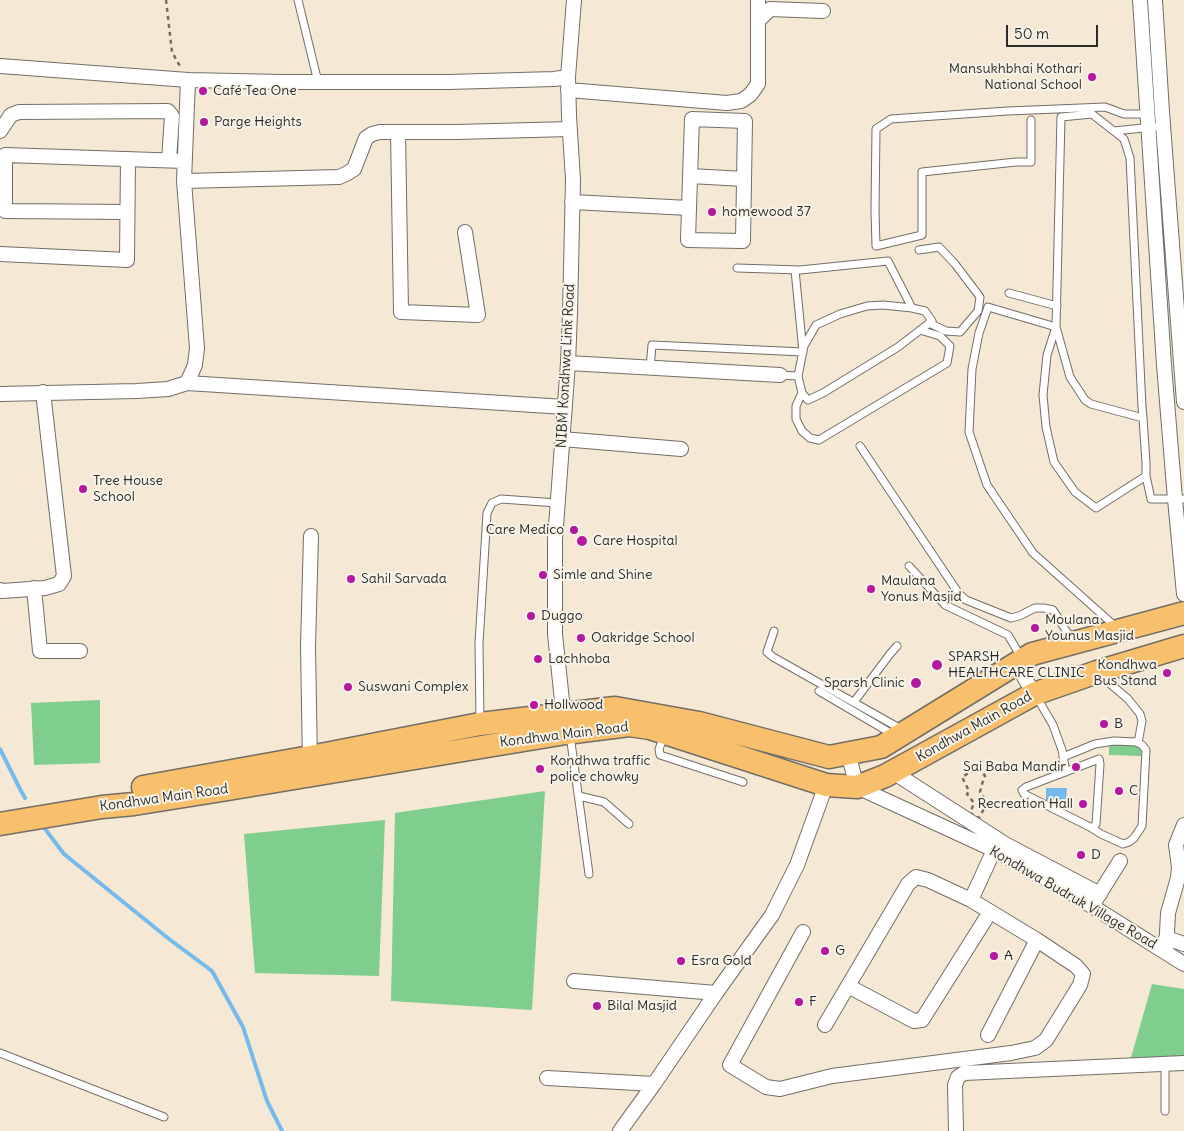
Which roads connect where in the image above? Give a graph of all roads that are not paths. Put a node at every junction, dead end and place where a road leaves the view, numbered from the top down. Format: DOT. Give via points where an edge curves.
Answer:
graph roads {
  1 [pos="298,0"];
  2 [pos="574,0"];
  3 [pos="758,0"];
  4 [pos="1140,0"];
  5 [pos="1155,0"];
  6 [pos="823,11"];
  7 [pos="758,21"];
  8 [pos="0,66"];
  9 [pos="188,80"];
  10 [pos="318,82"];
  11 [pos="568,84"];
  12 [pos="1162,119"];
  13 [pos="1031,120"];
  14 [pos="1147,121"];
  15 [pos="570,129"];
  16 [pos="0,131"];
  17 [pos="1114,131"];
  18 [pos="398,132"];
  19 [pos="128,160"];
  20 [pos="169,160"];
  21 [pos="184,161"];
  22 [pos="690,176"];
  23 [pos="744,179"];
  24 [pos="184,181"];
  25 [pos="572,202"];
  26 [pos="689,208"];
  27 [pos="3,211"];
  28 [pos="127,212"];
  29 [pos="465,232"];
  30 [pos="919,250"];
  31 [pos="0,254"];
  32 [pos="737,268"];
  33 [pos="795,270"];
  34 [pos="1009,293"];
  35 [pos="1057,306"];
  36 [pos="912,308"];
  37 [pos="929,323"];
  38 [pos="1056,327"];
  39 [pos="920,330"];
  40 [pos="803,352"];
  41 [pos="568,363"];
  42 [pos="1182,364"];
  43 [pos="1164,365"];
  44 [pos="650,368"];
  45 [pos="780,375"];
  46 [pos="798,376"];
  47 [pos="187,382"];
  48 [pos="43,392"];
  49 [pos="802,393"];
  50 [pos="0,394"];
  51 [pos="1184,402"];
  52 [pos="565,407"];
  53 [pos="1143,418"];
  54 [pos="562,439"];
  55 [pos="860,446"];
  56 [pos="681,449"];
  57 [pos="1146,476"];
  58 [pos="1179,499"];
  59 [pos="557,503"];
  60 [pos="311,536"];
  61 [pos="909,566"];
  62 [pos="34,588"];
  63 [pos="0,590"];
  64 [pos="1184,594"];
  65 [pos="1184,613"];
  66 [pos="774,631"];
  67 [pos="1120,631"];
  68 [pos="1073,643"];
  69 [pos="897,646"];
  70 [pos="1184,646"];
  71 [pos="80,651"];
  72 [pos="1019,661"];
  73 [pos="1097,672"];
  74 [pos="819,691"];
  75 [pos="1034,694"];
  76 [pos="854,702"];
  77 [pos="480,724"];
  78 [pos="566,726"];
  79 [pos="665,734"];
  80 [pos="901,734"];
  81 [pos="1138,743"];
  82 [pos="848,753"];
  83 [pos="1063,757"];
  84 [pos="310,766"];
  85 [pos="893,772"];
  86 [pos="1066,772"];
  87 [pos="743,782"];
  88 [pos="826,785"];
  89 [pos="857,787"];
  90 [pos="579,796"];
  91 [pos="0,809"];
  92 [pos="0,824"];
  93 [pos="629,824"];
  94 [pos="1184,825"];
  95 [pos="1090,827"];
  96 [pos="994,850"];
  97 [pos="1120,861"];
  98 [pos="589,874"];
  99 [pos="1181,879"];
  100 [pos="971,900"];
  101 [pos="1096,900"];
  102 [pos="990,912"];
  103 [pos="803,932"];
  104 [pos="1166,938"];
  105 [pos="1037,940"];
  106 [pos="1184,944"];
  107 [pos="1166,952"];
  108 [pos="1184,964"];
  109 [pos="574,981"];
  110 [pos="848,986"];
  111 [pos="716,993"];
  112 [pos="825,1025"];
  113 [pos="988,1035"];
  114 [pos="0,1054"];
  115 [pos="1184,1063"];
  116 [pos="1165,1064"];
  117 [pos="547,1078"];
  118 [pos="654,1084"];
  119 [pos="1165,1111"];
  120 [pos="164,1117"];
  121 [pos="620,1131"];
  122 [pos="956,1131"];
  1 -- 10 [label="lane"];
  2 -- 11 [label="street, NIBM Kondhwa Link Road"];
  3 -- 7 [label="street"];
  4 -- 14 [label="street"];
  5 -- 12 [label="street"];
  6 -- 7 [label="street" via="770,9"];
  7 -- 11 [label="street" via="758,84 741,101 727,103"];
  8 -- 9 [label="street"];
  9 -- 10 [label="street"];
  9 -- 21 [label="street"];
  10 -- 11 [label="street" via="554,79"];
  11 -- 15 [label="street, NIBM Kondhwa Link Road"];
  12 -- 14 [label="lane"];
  12 -- 14 [label="lane"];
  12 -- 42 [label="street"];
  13 -- 14 [label="lane" via="1031,162 922,172 922,235 876,246 876,129 891,119 1105,107"];
  14 -- 17 [label="lane"];
  14 -- 43 [label="street"];
  15 -- 18 [label="street"];
  15 -- 25 [label="street, NIBM Kondhwa Link Road"];
  16 -- 20 [label="street" via="11,115 19,112 168,111 172,116"];
  17 -- 35 [label="lane" via="1092,114 1061,117"];
  17 -- 53 [label="lane" via="1124,139 1130,158"];
  18 -- 24 [label="street" via="380,132 366,138 354,169 339,177"];
  18 -- 29 [label="street" via="401,312 478,315"];
  19 -- 20 [label="street"];
  19 -- 27 [label="street" via="5,155"];
  19 -- 28 [label="street"];
  20 -- 21 [label="street"];
  21 -- 24 [label="street"];
  22 -- 23 [label="street"];
  22 -- 23 [label="street" via="692,119 746,121"];
  22 -- 26 [label="street"];
  23 -- 26 [label="street" via="743,241 688,240"];
  24 -- 47 [label="street" via="198,348 195,366"];
  25 -- 26 [label="street"];
  25 -- 41 [label="street, NIBM Kondhwa Link Road"];
  27 -- 28 [label="street"];
  28 -- 31 [label="street" via="127,260"];
  30 -- 37 [label="lane" via="939,247 980,297 978,311 960,332 946,331"];
  32 -- 33 [label="lane"];
  33 -- 36 [label="lane" via="888,260"];
  33 -- 40 [label="lane"];
  34 -- 35 [label="lane"];
  35 -- 38 [label="lane"];
  36 -- 37 [label="lane" via="924,311 932,321"];
  36 -- 40 [label="lane" via="867,306 840,314 816,325"];
  37 -- 39 [label="lane"];
  38 -- 53 [label="lane" via="1070,377 1085,400"];
  38 -- 57 [label="lane" via="1047,355 1043,395 1054,462 1075,492 1096,508"];
  38 -- 67 [label="lane" via="988,307 972,369 969,432 987,485 1033,553"];
  39 -- 49 [label="lane" via="823,393 808,400"];
  39 -- 49 [label="lane" via="940,336 950,346 947,363 819,440 802,431 796,419 796,406"];
  40 -- 44 [label="lane" via="652,345"];
  40 -- 46 [label="lane"];
  41 -- 44 [label="street"];
  41 -- 52 [label="street, NIBM Kondhwa Link Road"];
  42 -- 43 [label="lane"];
  42 -- 51 [label="street"];
  43 -- 58 [label="street"];
  44 -- 45 [label="street"];
  45 -- 46 [label="lane"];
  46 -- 49 [label="lane"];
  47 -- 48 [label="street" via="168,389"];
  47 -- 52 [label="street"];
  48 -- 50 [label="street"];
  48 -- 62 [label="street" via="64,576 59,584"];
  52 -- 54 [label="street, NIBM Kondhwa Link Road"];
  53 -- 57 [label="lane"];
  54 -- 56 [label="street"];
  54 -- 59 [label="street, NIBM Kondhwa Link Road"];
  55 -- 68 [label="lane" via="959,594 966,600 1011,618 1035,608 1053,610"];
  57 -- 58 [label="lane" via="1151,499"];
  58 -- 64 [label="street"];
  59 -- 77 [label="lane" via="501,498 487,513 479,643"];
  59 -- 78 [label="street, NIBM Kondhwa Link Road" via="555,634"];
  60 -- 84 [label="street" via="308,646"];
  61 -- 72 [label="lane" via="945,605 1008,635"];
  62 -- 63 [label="street"];
  62 -- 71 [label="street" via="40,651"];
  65 -- 67 [label="main road, Kondhwa Main Road"];
  66 -- 76 [label="lane" via="767,652"];
  67 -- 68 [label="main road, Kondhwa Main Road"];
  68 -- 72 [label="main road, Kondhwa Main Road" via="1032,654"];
  69 -- 76 [label="lane"];
  70 -- 73 [label="main road, Kondhwa Main Road"];
  72 -- 75 [label="street"];
  72 -- 80 [label="main road, Kondhwa Main Road"];
  73 -- 75 [label="main road, Kondhwa Main Road"];
  73 -- 81 [label="lane" via="1140,714"];
  74 -- 80 [label="lane"];
  75 -- 83 [label="lane" via="1053,725"];
  75 -- 85 [label="main road, Kondhwa Main Road"];
  76 -- 80 [label="lane"];
  77 -- 78 [label="main road, Kondhwa Main Road"];
  77 -- 84 [label="main road, Kondhwa Main Road"];
  78 -- 79 [label="main road, Kondhwa Main Road" via="629,725"];
  78 -- 82 [label="main road, Kondhwa Main Road" via="615,708 698,723 829,757"];
  78 -- 84 [label="main road, Kondhwa Main Road"];
  78 -- 90 [label="lane"];
  79 -- 87 [label="lane" via="660,755"];
  79 -- 88 [label="main road, Kondhwa Main Road"];
  80 -- 82 [label="main road, Kondhwa Main Road" via="881,747"];
  81 -- 83 [label="lane" via="1114,741 1094,744"];
  81 -- 95 [label="lane" via="1146,750 1142,826 1134,838 1123,844"];
  82 -- 89 [label="street"];
  83 -- 86 [label="lane"];
  84 -- 91 [label="main road, Kondhwa Main Road"];
  84 -- 92 [label="main road, Kondhwa Main Road" via="144,802"];
  85 -- 89 [label="main road, Kondhwa Main Road"];
  85 -- 101 [label="street"];
  86 -- 95 [label="lane" via="1099,759 1096,824"];
  86 -- 95 [label="lane" via="1022,790 1024,794"];
  88 -- 89 [label="main road, Kondhwa Main Road"];
  88 -- 111 [label="street" via="797,865 772,915"];
  89 -- 96 [label="street, Kondhwa Budruk Village Road"];
  90 -- 93 [label="lane" via="604,802"];
  90 -- 98 [label="lane"];
  94 -- 99 [label="street" via="1176,846"];
  96 -- 100 [label="street"];
  96 -- 101 [label="street, Kondhwa Budruk Village Road" via="1063,888"];
  97 -- 101 [label="street"];
  99 -- 104 [label="street" via="1168,913"];
  100 -- 102 [label="street"];
  100 -- 110 [label="street" via="916,877 908,884"];
  101 -- 107 [label="street, Kondhwa Budruk Village Road"];
  102 -- 105 [label="street"];
  102 -- 110 [label="street" via="922,1020 914,1021"];
  103 -- 105 [label="street" via="730,1065 766,1087 780,1089 832,1076 1035,1048 1046,1040 1080,985 1083,974"];
  104 -- 106 [label="street"];
  104 -- 107 [label="street"];
  105 -- 113 [label="street"];
  107 -- 108 [label="street, Kondhwa Budruk Village Road"];
  109 -- 111 [label="street"];
  110 -- 112 [label="street"];
  111 -- 118 [label="street"];
  114 -- 120 [label="lane"];
  115 -- 116 [label="street"];
  116 -- 119 [label="lane"];
  116 -- 122 [label="street" via="964,1073 955,1085"];
  117 -- 118 [label="street"];
  118 -- 121 [label="street"];
}
